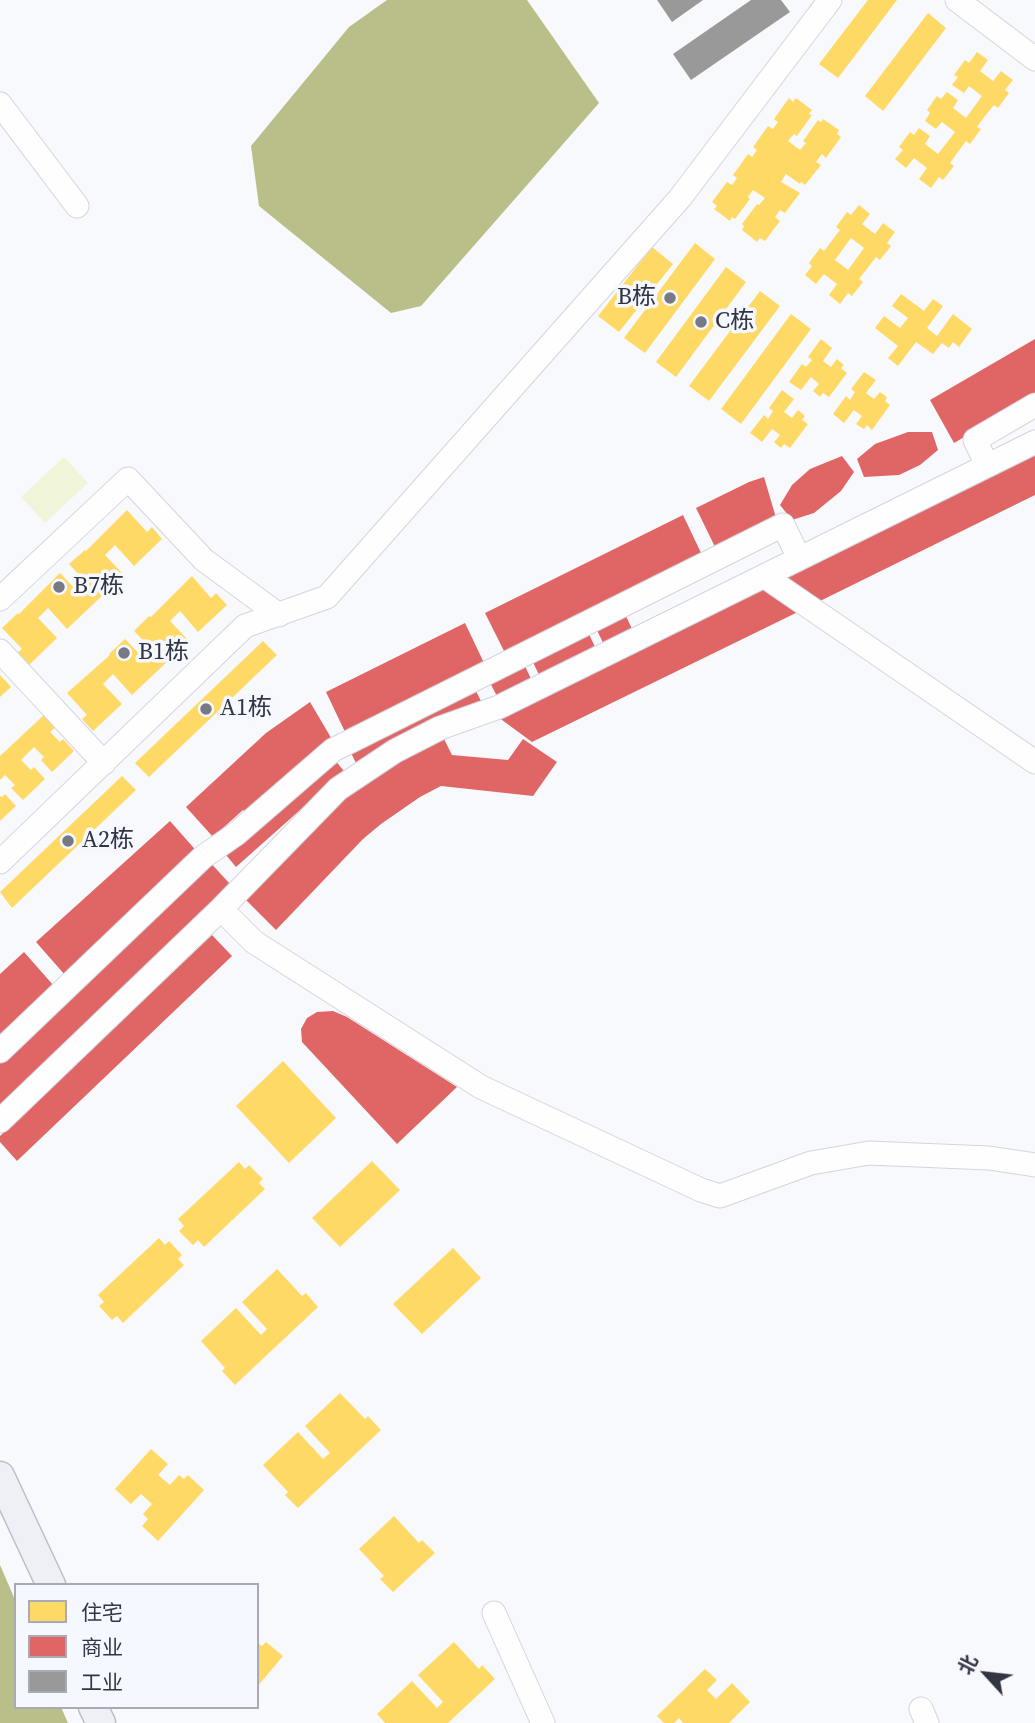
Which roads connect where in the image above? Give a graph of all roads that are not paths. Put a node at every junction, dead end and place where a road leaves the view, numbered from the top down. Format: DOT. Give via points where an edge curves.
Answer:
graph roads {
  1 [pos="831,0"];
  2 [pos="957,0"];
  3 [pos="1035,59"];
  4 [pos="0,104"];
  5 [pos="77,206"];
  6 [pos="1035,405"];
  7 [pos="1035,442"];
  8 [pos="987,466"];
  9 [pos="799,558"];
  10 [pos="764,576"];
  11 [pos="0,599"];
  12 [pos="279,615"];
  13 [pos="0,651"];
  14 [pos="1035,762"];
  15 [pos="104,763"];
  16 [pos="0,862"];
  17 [pos="221,909"];
  18 [pos="0,1051"];
  19 [pos="0,1121"];
  20 [pos="1035,1165"];
  21 [pos="0,1476"];
  22 [pos="0,1518"];
  23 [pos="31,1583"];
  24 [pos="50,1583"];
  25 [pos="494,1613"];
  26 [pos="543,1723"];
  1 -- 12 [label="street" via="680,198 327,597"];
  2 -- 3 [label="street"];
  4 -- 5 [label="street"];
  6 -- 8 [label="street" via="975,440"];
  7 -- 8 [label="street"];
  8 -- 9 [label="street"];
  9 -- 10 [label="street"];
  9 -- 18 [label="street" via="783,525 333,750 203,857"];
  10 -- 14 [label="street"];
  10 -- 17 [label="street" via="499,707 440,728 395,751 338,789"];
  11 -- 12 [label="street" via="128,479 204,560"];
  12 -- 15 [label="street" via="246,626"];
  13 -- 15 [label="street"];
  15 -- 16 [label="street"];
  17 -- 19 [label="street"];
  17 -- 20 [label="street" via="254,942 481,1087 701,1191 719,1196 811,1163 869,1153 989,1158"];
  21 -- 24 [label="main road"];
  22 -- 23 [label="main road"];
  25 -- 26 [label="street"];
}
